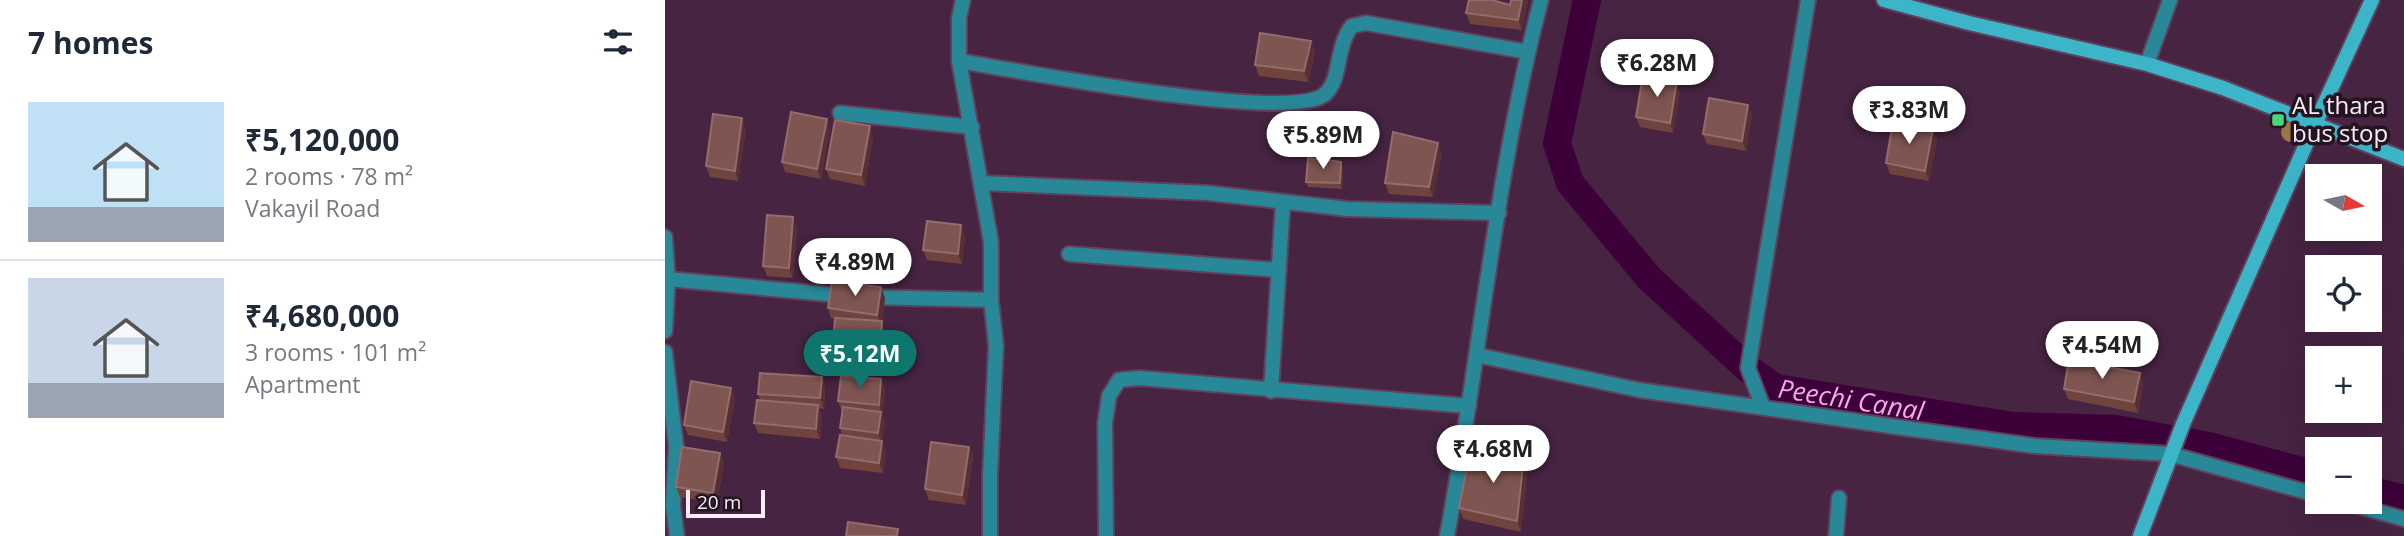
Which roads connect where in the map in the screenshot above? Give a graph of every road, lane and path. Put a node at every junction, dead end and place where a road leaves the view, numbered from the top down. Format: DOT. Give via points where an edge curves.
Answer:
graph roads {
  1 [pos="963,0"];
  2 [pos="1541,0"];
  3 [pos="1808,0"];
  4 [pos="1884,0"];
  5 [pos="2170,0"];
  6 [pos="2372,0"];
  7 [pos="1528,52"];
  8 [pos="959,61"];
  9 [pos="2147,64"];
  10 [pos="840,113"];
  11 [pos="2315,124"];
  12 [pos="972,127"];
  13 [pos="2404,159"];
  14 [pos="982,183"];
  15 [pos="1283,202"];
  16 [pos="1499,212"];
  17 [pos="665,237"];
  18 [pos="1069,254"];
  19 [pos="1279,270"];
  20 [pos="668,279"];
  21 [pos="991,300"];
  22 [pos="665,331"];
  23 [pos="665,352"];
  24 [pos="1477,355"];
  25 [pos="666,388"];
  26 [pos="1271,391"];
  27 [pos="1469,406"];
  28 [pos="1763,407"];
  29 [pos="2171,450"];
  30 [pos="2305,491"];
  31 [pos="1839,498"];
  32 [pos="669,506"];
  33 [pos="2382,513"];
  34 [pos="2404,519"];
  35 [pos="677,536"];
  36 [pos="991,536"];
  37 [pos="1106,536"];
  38 [pos="1447,536"];
  39 [pos="1836,536"];
  40 [pos="2140,536"];
  1 -- 8 [label="street"];
  2 -- 7 [label="street"];
  3 -- 28 [label="street" via="1748,368"];
  4 -- 9 [label="main road"];
  5 -- 9 [label="street"];
  6 -- 11 [label="main road"];
  7 -- 8 [label="street" via="1366,23 1352,26 1343,36 1334,83 1325,95 1313,101 1270,104 1201,100"];
  7 -- 16 [label="street"];
  8 -- 12 [label="street"];
  9 -- 11 [label="main road"];
  10 -- 12 [label="street"];
  11 -- 13 [label="main road"];
  11 -- 29 [label="main road"];
  12 -- 14 [label="street"];
  14 -- 15 [label="street" via="1208,193"];
  14 -- 21 [label="street" via="991,242"];
  15 -- 16 [label="street" via="1348,209"];
  15 -- 19 [label="street"];
  16 -- 24 [label="street"];
  17 -- 20 [label="street"];
  18 -- 19 [label="street"];
  19 -- 26 [label="street"];
  20 -- 21 [label="street" via="827,296"];
  20 -- 22 [label="street"];
  21 -- 36 [label="street" via="996,345"];
  23 -- 25 [label="street"];
  24 -- 27 [label="street"];
  24 -- 28 [label="street" via="1639,390"];
  25 -- 32 [label="street" via="676,446"];
  26 -- 27 [label="street"];
  26 -- 37 [label="street" via="1119,380 1109,396 1105,422"];
  27 -- 38 [label="street"];
  28 -- 29 [label="street" via="2035,446"];
  29 -- 30 [label="street"];
  29 -- 40 [label="main road"];
  31 -- 39 [label="street"];
  32 -- 35 [label="street"];
  33 -- 34 [label="street"];
}
